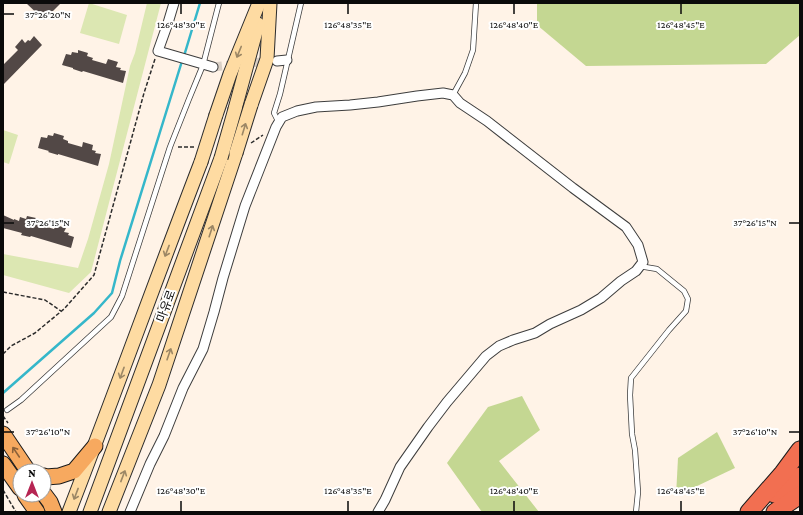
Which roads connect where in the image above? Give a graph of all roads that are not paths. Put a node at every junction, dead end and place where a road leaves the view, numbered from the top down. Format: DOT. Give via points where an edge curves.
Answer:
graph roads {
  1 [pos="174,3"];
  2 [pos="219,3"];
  3 [pos="259,3"];
  4 [pos="263,3"];
  5 [pos="270,3"];
  6 [pos="301,3"];
  7 [pos="476,3"];
  8 [pos="287,60"];
  9 [pos="277,61"];
  10 [pos="201,64"];
  11 [pos="213,67"];
  12 [pos="453,94"];
  13 [pos="279,123"];
  14 [pos="639,266"];
  15 [pos="7,410"];
  16 [pos="3,434"];
  17 [pos="95,446"];
  18 [pos="800,450"];
  19 [pos="24,463"];
  20 [pos="3,464"];
  21 [pos="800,476"];
  22 [pos="12,477"];
  23 [pos="52,477"];
  24 [pos="800,495"];
  25 [pos="69,512"];
  26 [pos="90,512"];
  27 [pos="109,512"];
  28 [pos="130,512"];
  29 [pos="378,512"];
  30 [pos="636,512"];
  31 [pos="749,512"];
  32 [pos="775,512"];
  1 -- 10 [label="street" via="162,52"];
  2 -- 10 [label="lane"];
  3 -- 17 [label="main road, one-way, bridge" via="230,74 201,162"];
  4 -- 26 [label="main road, 마유로, bridge" via="221,158"];
  27 -- 5 [label="main road, one-way, bridge" via="159,385 267,59"];
  6 -- 8 [label="lane"];
  7 -- 12 [label="lane" via="473,50 465,74"];
  8 -- 9 [label="street"];
  8 -- 13 [label="lane" via="274,113"];
  10 -- 11 [label="street"];
  10 -- 15 [label="lane" via="170,147 122,296 111,317"];
  12 -- 13 [label="street" via="430,94 364,103 316,106 282,117"];
  12 -- 14 [label="street" via="460,103 487,120 626,228 638,245 642,262"];
  13 -- 28 [label="street" via="245,206 203,349 183,388"];
  14 -- 29 [label="street" via="601,298 581,310 535,333 499,346 486,356 447,402 400,467"];
  14 -- 30 [label="lane" via="657,269 684,291 688,299 686,311 631,378 632,434 638,492"];
  19 -- 16 [label="main road, one-way"];
  17 -- 23 [label="main road" via="74,471"];
  17 -- 25 [label="main road, one-way"];
  18 -- 31 [label="highway" via="783,474"];
  20 -- 22 [label="main road"];
  21 -- 31 [label="highway"];
  24 -- 32 [label="highway"];
}
